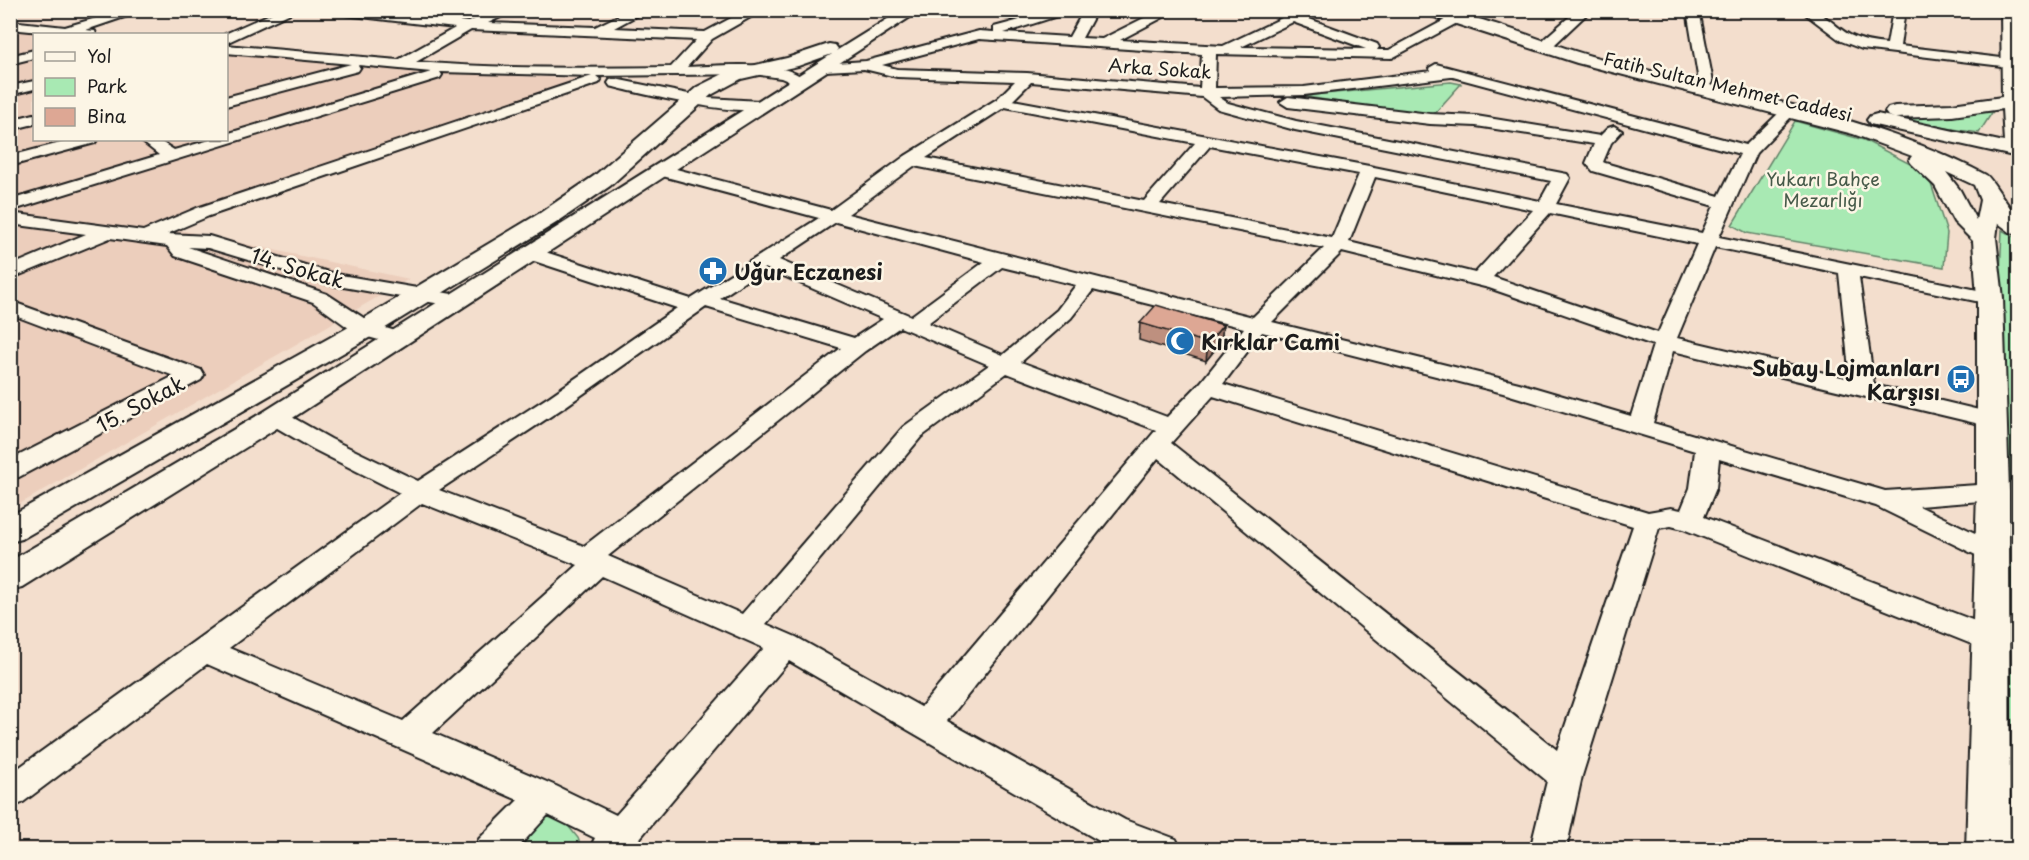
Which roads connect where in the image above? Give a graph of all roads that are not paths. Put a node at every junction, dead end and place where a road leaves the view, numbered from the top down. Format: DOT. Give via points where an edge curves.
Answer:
graph roads {
  1 [pos="139,10"];
  2 [pos="291,10"];
  3 [pos="336,10"];
  4 [pos="401,10"];
  5 [pos="510,10"];
  6 [pos="641,10"];
  7 [pos="757,10"];
  8 [pos="896,10"];
  9 [pos="914,10"];
  10 [pos="986,10"];
  11 [pos="1070,10"];
  12 [pos="1091,10"];
  13 [pos="1171,10"];
  14 [pos="1272,10"];
  15 [pos="1428,10"];
  16 [pos="1585,10"];
  17 [pos="1693,10"];
  18 [pos="1806,10"];
  19 [pos="1899,10"];
  20 [pos="2009,10"];
  21 [pos="1455,13"];
  22 [pos="383,17"];
  23 [pos="1292,18"];
  24 [pos="1038,19"];
  25 [pos="10,26"];
  26 [pos="469,26"];
  27 [pos="597,31"];
  28 [pos="65,32"];
  29 [pos="10,33"];
  30 [pos="78,33"];
  31 [pos="33,35"];
  32 [pos="979,35"];
  33 [pos="707,36"];
  34 [pos="228,38"];
  35 [pos="1549,42"];
  36 [pos="1103,43"];
  37 [pos="1069,44"];
  38 [pos="228,49"];
  39 [pos="1215,50"];
  40 [pos="1893,50"];
  41 [pos="33,54"];
  42 [pos="1392,54"];
  43 [pos="10,60"];
  44 [pos="231,60"];
  45 [pos="2010,63"];
  46 [pos="866,65"];
  47 [pos="398,66"];
  48 [pos="825,67"];
  49 [pos="353,68"];
  50 [pos="753,70"];
  51 [pos="674,72"];
  52 [pos="1451,73"];
  53 [pos="435,75"];
  54 [pos="1027,77"];
  55 [pos="594,80"];
  56 [pos="800,82"];
  57 [pos="1706,82"];
  58 [pos="33,85"];
  59 [pos="10,91"];
  60 [pos="1208,96"];
  61 [pos="693,99"];
  62 [pos="228,101"];
  63 [pos="1002,102"];
  64 [pos="2009,102"];
  65 [pos="760,106"];
  66 [pos="1825,110"];
  67 [pos="1789,111"];
  68 [pos="33,119"];
  69 [pos="1627,119"];
  70 [pos="10,125"];
  71 [pos="228,138"];
  72 [pos="1206,140"];
  73 [pos="1889,140"];
  74 [pos="85,141"];
  75 [pos="150,141"];
  76 [pos="220,141"];
  77 [pos="1604,141"];
  78 [pos="2014,147"];
  79 [pos="1749,151"];
  80 [pos="172,156"];
  81 [pos="911,160"];
  82 [pos="10,161"];
  83 [pos="661,170"];
  84 [pos="1369,171"];
  85 [pos="1986,191"];
  86 [pos="1724,203"];
  87 [pos="10,206"];
  88 [pos="1148,207"];
  89 [pos="1546,207"];
  90 [pos="832,217"];
  91 [pos="10,218"];
  92 [pos="2019,227"];
  93 [pos="107,232"];
  94 [pos="143,238"];
  95 [pos="1984,238"];
  96 [pos="174,241"];
  97 [pos="1707,241"];
  98 [pos="1338,245"];
  99 [pos="532,254"];
  100 [pos="763,260"];
  101 [pos="999,260"];
  102 [pos="1848,269"];
  103 [pos="10,273"];
  104 [pos="1479,281"];
  105 [pos="1088,283"];
  106 [pos="423,293"];
  107 [pos="1990,298"];
  108 [pos="458,301"];
  109 [pos="698,302"];
  110 [pos="10,306"];
  111 [pos="907,321"];
  112 [pos="1256,326"];
  113 [pos="365,329"];
  114 [pos="397,339"];
  115 [pos="1665,342"];
  116 [pos="857,346"];
  117 [pos="1005,364"];
  118 [pos="1209,387"];
  119 [pos="1863,391"];
  120 [pos="275,417"];
  121 [pos="1992,420"];
  122 [pos="1640,427"];
  123 [pos="1164,435"];
  124 [pos="1708,449"];
  125 [pos="16,462"];
  126 [pos="419,492"];
  127 [pos="1993,492"];
  128 [pos="1885,500"];
  129 [pos="1648,521"];
  130 [pos="1689,521"];
  131 [pos="10,531"];
  132 [pos="1992,553"];
  133 [pos="592,560"];
  134 [pos="10,578"];
  135 [pos="748,626"];
  136 [pos="1990,639"];
  137 [pos="785,645"];
  138 [pos="205,650"];
  139 [pos="925,725"];
  140 [pos="407,737"];
  141 [pos="1565,776"];
  142 [pos="10,793"];
  143 [pos="544,796"];
  144 [pos="1109,840"];
  145 [pos="614,842"];
  146 [pos="492,849"];
  147 [pos="1163,849"];
  148 [pos="1548,849"];
  149 [pos="1988,849"];
  1 -- 28 [label="street"];
  2 -- 34 [label="street"];
  3 -- 22 [label="street"];
  4 -- 22 [label="street"];
  5 -- 26 [label="street"];
  6 -- 27 [label="street"];
  7 -- 33 [label="street"];
  8 -- 50 [label="main road" via="823,52"];
  9 -- 48 [label="main road"];
  10 -- 24 [label="street"];
  11 -- 24 [label="street"];
  12 -- 37 [label="street"];
  13 -- 36 [label="street"];
  14 -- 23 [label="street"];
  15 -- 21 [label="main road"];
  16 -- 35 [label="street"];
  17 -- 57 [label="street"];
  18 -- 40 [label="street" via="1846,38"];
  19 -- 40 [label="street"];
  20 -- 45 [label="main road"];
  21 -- 35 [label="main road, Fatih Sultan Mehmet Caddesi"];
  21 -- 42 [label="street"];
  21 -- 67 [label="main road" via="1583,59"];
  22 -- 26 [label="street"];
  23 -- 39 [label="street"];
  23 -- 42 [label="street"];
  24 -- 32 [label="street"];
  25 -- 28 [label="street"];
  26 -- 27 [label="street"];
  26 -- 47 [label="street"];
  27 -- 33 [label="street"];
  28 -- 30 [label="street"];
  29 -- 31 [label="street"];
  32 -- 37 [label="street"];
  32 -- 46 [label="street"];
  33 -- 51 [label="street"];
  35 -- 57 [label="main road, Fatih Sultan Mehmet Caddesi"];
  36 -- 37 [label="street"];
  36 -- 39 [label="street"];
  38 -- 47 [label="street"];
  39 -- 42 [label="street"];
  39 -- 60 [label="street"];
  40 -- 45 [label="street"];
  41 -- 43 [label="street"];
  42 -- 52 [label="street"];
  44 -- 49 [label="street" via="263,58"];
  45 -- 64 [label="main road"];
  46 -- 48 [label="street"];
  46 -- 54 [label="street, Arka Sokak" via="897,73"];
  47 -- 51 [label="street"];
  48 -- 56 [label="main road"];
  49 -- 53 [label="street"];
  49 -- 62 [label="street"];
  50 -- 51 [label="street"];
  50 -- 56 [label="street" via="784,74"];
  50 -- 61 [label="main road" via="720,82"];
  52 -- 60 [label="street, Arka Sokak" via="1305,91"];
  52 -- 69 [label="street"];
  53 -- 55 [label="street"];
  53 -- 71 [label="street"];
  54 -- 60 [label="street, Arka Sokak" via="1059,75"];
  54 -- 63 [label="street"];
  55 -- 61 [label="street"];
  55 -- 94 [label="street" via="203,212"];
  56 -- 65 [label="main road"];
  57 -- 66 [label="main road, Fatih Sultan Mehmet Caddesi"];
  58 -- 59 [label="street"];
  60 -- 77 [label="street" via="1476,121"];
  60 -- 89 [label="street" via="1223,106 1294,125 1561,178"];
  61 -- 65 [label="street"];
  61 -- 106 [label="main road" via="579,198"];
  63 -- 72 [label="street"];
  63 -- 81 [label="street"];
  64 -- 66 [label="main road" via="1929,111"];
  64 -- 78 [label="main road"];
  65 -- 83 [label="main road"];
  66 -- 78 [label="main road, Fatih Sultan Mehmet Caddesi"];
  67 -- 73 [label="main road"];
  67 -- 79 [label="street"];
  68 -- 70 [label="street"];
  69 -- 77 [label="street"];
  69 -- 79 [label="street"];
  72 -- 84 [label="street"];
  72 -- 88 [label="street"];
  73 -- 85 [label="main road"];
  73 -- 95 [label="main road" via="1941,178 1964,222"];
  74 -- 82 [label="street"];
  75 -- 80 [label="street"];
  76 -- 80 [label="street"];
  77 -- 86 [label="street" via="1594,163 1599,167"];
  78 -- 85 [label="main road" via="1984,165"];
  79 -- 86 [label="street"];
  80 -- 87 [label="street"];
  81 -- 88 [label="street"];
  81 -- 90 [label="street"];
  83 -- 90 [label="street"];
  83 -- 99 [label="main road"];
  84 -- 89 [label="street"];
  84 -- 98 [label="street"];
  85 -- 92 [label="main road" via="2006,219"];
  85 -- 95 [label="main road"];
  86 -- 97 [label="street"];
  88 -- 98 [label="street"];
  89 -- 97 [label="street"];
  89 -- 104 [label="street"];
  90 -- 100 [label="street"];
  90 -- 101 [label="street"];
  91 -- 93 [label="street, 14. Sokak"];
  93 -- 94 [label="street, 14. Sokak"];
  93 -- 103 [label="street"];
  94 -- 96 [label="street, 14. Sokak"];
  95 -- 107 [label="main road"];
  96 -- 106 [label="street, 14. Sokak" via="209,242 332,279"];
  96 -- 113 [label="street, 14. Sokak" via="182,252 320,298"];
  97 -- 102 [label="street"];
  97 -- 115 [label="street"];
  98 -- 104 [label="street"];
  98 -- 112 [label="street"];
  99 -- 108 [label="main road"];
  99 -- 109 [label="street"];
  100 -- 109 [label="street"];
  100 -- 111 [label="street"];
  101 -- 105 [label="street"];
  101 -- 111 [label="street"];
  102 -- 107 [label="street"];
  102 -- 119 [label="street"];
  104 -- 115 [label="street"];
  105 -- 112 [label="street"];
  105 -- 117 [label="street" via="1046,331"];
  106 -- 108 [label="street, 14. Sokak"];
  106 -- 113 [label="main road"];
  107 -- 121 [label="main road"];
  108 -- 114 [label="main road"];
  109 -- 116 [label="street"];
  109 -- 126 [label="street" via="558,401"];
  110 -- 125 [label="street, 15. Sokak" via="192,375"];
  111 -- 116 [label="street"];
  111 -- 117 [label="street"];
  112 -- 118 [label="street"];
  112 -- 122 [label="street" via="1511,388"];
  113 -- 114 [label="street, 14. Sokak"];
  113 -- 131 [label="main road"];
  114 -- 120 [label="main road"];
  115 -- 119 [label="street"];
  115 -- 122 [label="street"];
  116 -- 133 [label="street"];
  117 -- 123 [label="street"];
  117 -- 135 [label="street" via="912,432"];
  118 -- 123 [label="street"];
  118 -- 129 [label="street"];
  119 -- 121 [label="street"];
  120 -- 126 [label="street"];
  120 -- 134 [label="main road"];
  121 -- 127 [label="main road"];
  122 -- 124 [label="street"];
  123 -- 139 [label="street"];
  123 -- 141 [label="street"];
  124 -- 128 [label="street"];
  124 -- 130 [label="street" via="1703,488"];
  126 -- 133 [label="street"];
  126 -- 138 [label="street"];
  127 -- 128 [label="street"];
  127 -- 132 [label="main road"];
  128 -- 132 [label="street"];
  129 -- 130 [label="street" via="1671,517"];
  129 -- 141 [label="street"];
  130 -- 136 [label="street"];
  132 -- 136 [label="main road"];
  133 -- 135 [label="street"];
  133 -- 140 [label="street"];
  135 -- 137 [label="street"];
  136 -- 149 [label="main road"];
  137 -- 139 [label="street"];
  137 -- 145 [label="street"];
  138 -- 140 [label="street"];
  138 -- 142 [label="street"];
  139 -- 144 [label="street"];
  140 -- 143 [label="street"];
  141 -- 148 [label="street"];
  143 -- 145 [label="street"];
  143 -- 146 [label="street"];
  144 -- 147 [label="street"];
}
